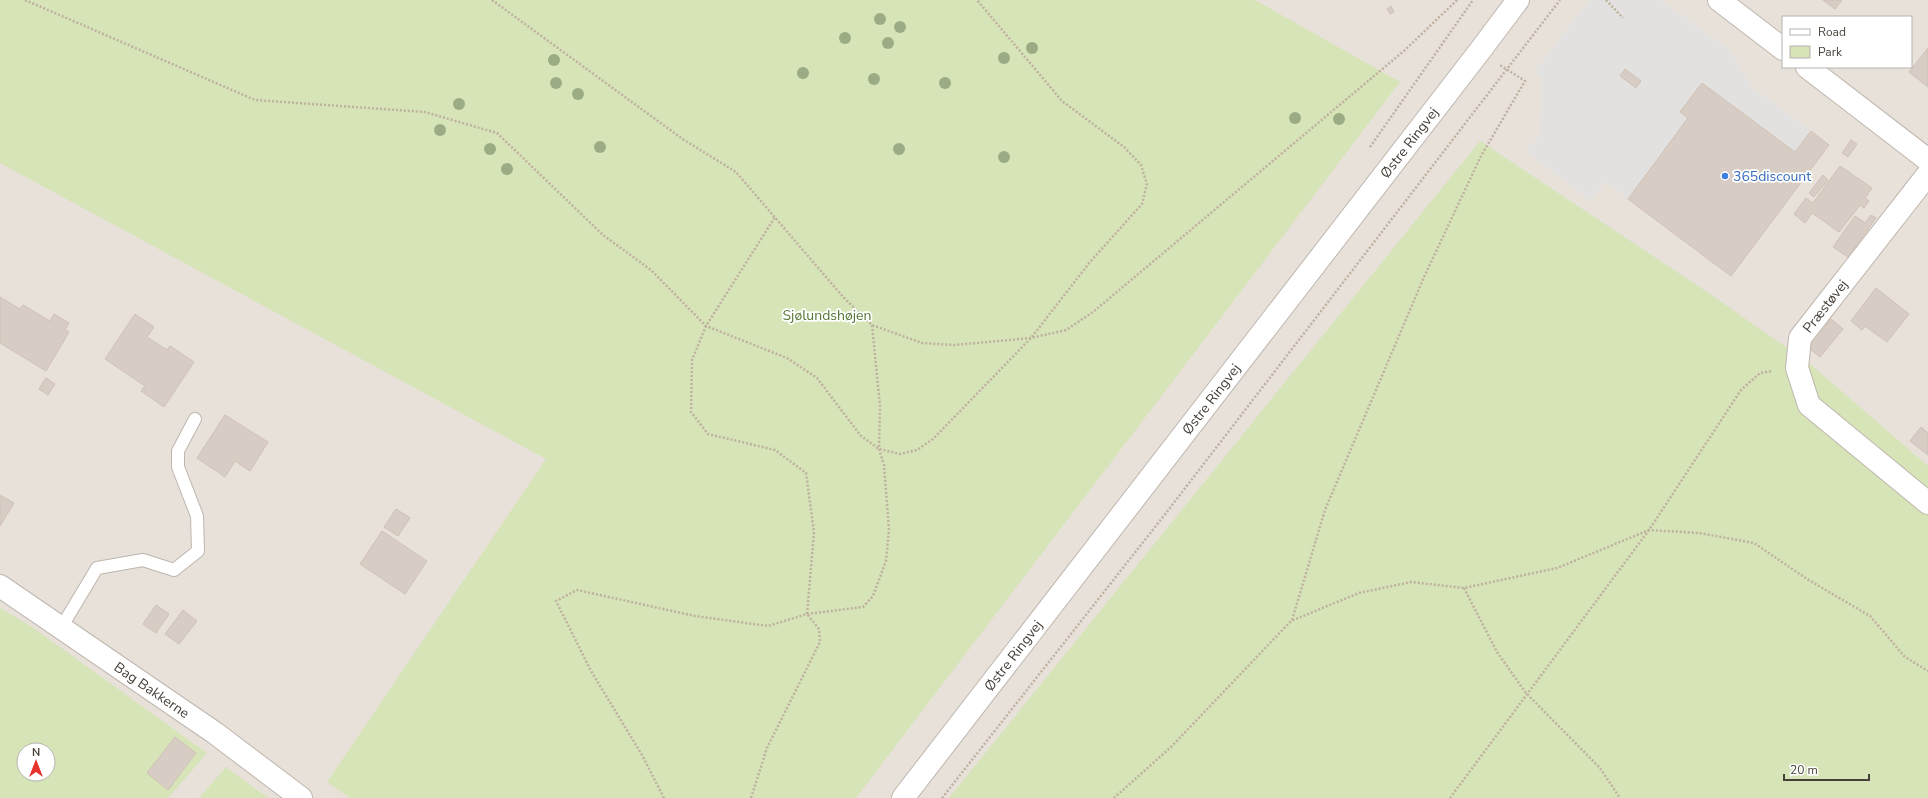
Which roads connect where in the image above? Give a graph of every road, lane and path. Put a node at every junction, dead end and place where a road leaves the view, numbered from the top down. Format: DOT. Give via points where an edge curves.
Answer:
graph roads {
  1 [pos="25,0"];
  2 [pos="492,0"];
  3 [pos="977,0"];
  4 [pos="1458,0"];
  5 [pos="1518,0"];
  6 [pos="1560,0"];
  7 [pos="1606,0"];
  8 [pos="1719,0"];
  9 [pos="1623,18"];
  10 [pos="1782,48"];
  11 [pos="1808,68"];
  12 [pos="1525,81"];
  13 [pos="1928,160"];
  14 [pos="1928,174"];
  15 [pos="775,217"];
  16 [pos="872,325"];
  17 [pos="706,326"];
  18 [pos="1031,338"];
  19 [pos="1797,368"];
  20 [pos="195,419"];
  21 [pos="879,449"];
  22 [pos="1928,503"];
  23 [pos="1650,530"];
  24 [pos="0,586"];
  25 [pos="1464,588"];
  26 [pos="807,614"];
  27 [pos="1292,621"];
  28 [pos="61,628"];
  29 [pos="1928,671"];
  30 [pos="1526,693"];
  31 [pos="302,798"];
  32 [pos="664,798"];
  33 [pos="750,798"];
  34 [pos="903,798"];
  35 [pos="942,798"];
  36 [pos="1114,798"];
  37 [pos="1450,798"];
  38 [pos="1620,798"];
  1 -- 17 [label="path" via="255,100 425,112 497,133 603,235 651,270"];
  2 -- 15 [label="path" via="684,140 736,172"];
  3 -- 18 [label="path" via="1062,101 1124,147 1141,165 1147,184 1142,204 1090,262"];
  4 -- 18 [label="path" via="1405,50 1093,312 1066,330"];
  5 -- 34 [label="street, Østre Ringvej"];
  6 -- 35 [label="path" via="1180,494"];
  7 -- 9 [label="path"];
  8 -- 10 [label="street"];
  11 -- 13 [label="street"];
  12 -- 27 [label="path" via="1482,156 1424,277 1325,510"];
  14 -- 19 [label="street, Præstøvej" via="1800,338"];
  15 -- 16 [label="path" via="844,298"];
  15 -- 17 [label="path"];
  16 -- 18 [label="path" via="922,343 954,345"];
  16 -- 21 [label="path" via="880,406"];
  17 -- 21 [label="path" via="787,358 817,378 861,436"];
  17 -- 26 [label="path" via="692,360 691,412 708,434 776,450 806,473 814,532"];
  18 -- 21 [label="path" via="933,439 917,450 900,454"];
  19 -- 22 [label="street, Præstøvej" via="1809,406"];
  19 -- 23 [label="path" via="1760,373 1740,390"];
  20 -- 28 [label="lane" via="178,450 178,467 197,516 198,551 174,570 143,560 97,568"];
  21 -- 26 [label="path" via="884,465 889,530 886,561 873,596 863,606"];
  23 -- 25 [label="path" via="1556,568"];
  23 -- 29 [label="path" via="1699,533 1754,542 1808,580 1870,616 1905,657"];
  23 -- 30 [label="path"];
  24 -- 28 [label="street, Bag Bakkerne"];
  25 -- 27 [label="path" via="1411,582 1359,593"];
  25 -- 30 [label="path" via="1497,652"];
  26 -- 32 [label="path" via="768,626 695,616 577,590 556,601 592,671 642,755"];
  26 -- 33 [label="path" via="819,629 820,642 767,748"];
  27 -- 36 [label="path" via="1171,747"];
  28 -- 31 [label="street, Bag Bakkerne" via="215,733"];
  30 -- 37 [label="path"];
  30 -- 38 [label="path" via="1600,768"];
}
